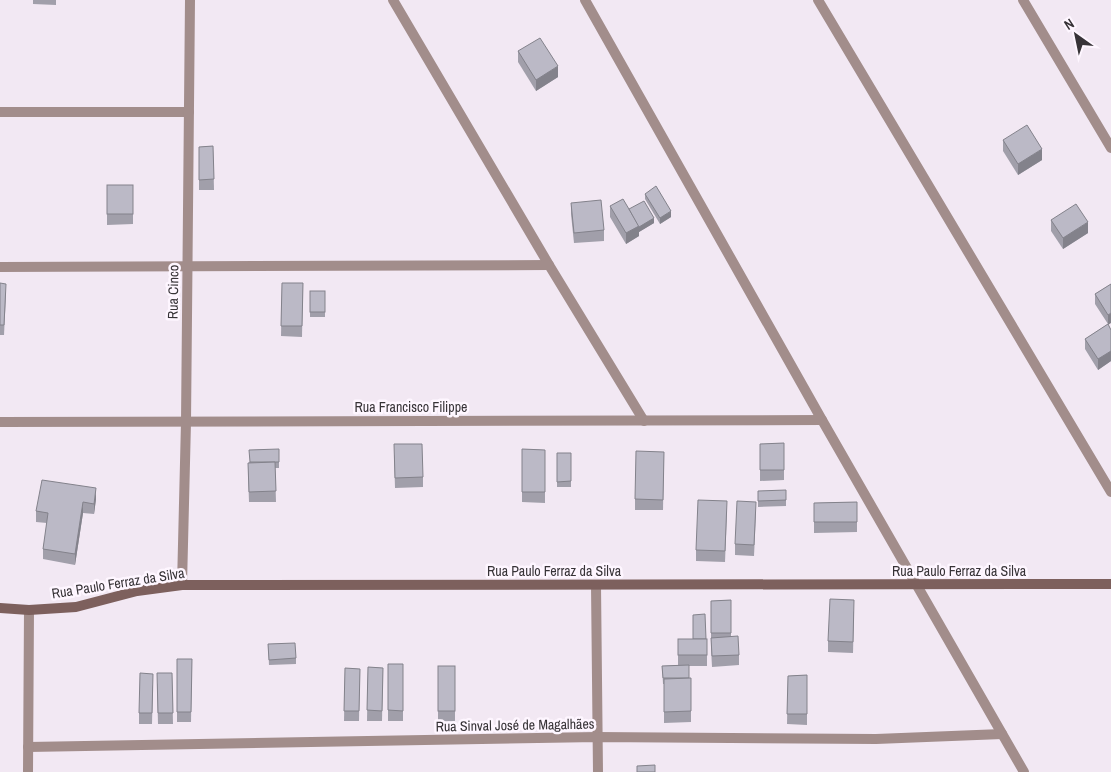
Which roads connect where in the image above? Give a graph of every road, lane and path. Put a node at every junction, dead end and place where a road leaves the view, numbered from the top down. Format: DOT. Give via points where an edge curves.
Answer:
graph roads {
  1 [pos="190,0"];
  2 [pos="393,0"];
  3 [pos="585,0"];
  4 [pos="818,0"];
  5 [pos="1022,0"];
  6 [pos="0,112"];
  7 [pos="189,112"];
  8 [pos="1111,148"];
  9 [pos="549,265"];
  10 [pos="187,266"];
  11 [pos="0,267"];
  12 [pos="822,420"];
  13 [pos="644,421"];
  14 [pos="0,422"];
  15 [pos="186,422"];
  16 [pos="1111,492"];
  17 [pos="917,584"];
  18 [pos="1111,584"];
  19 [pos="182,585"];
  20 [pos="596,585"];
  21 [pos="0,608"];
  22 [pos="29,610"];
  23 [pos="1002,734"];
  24 [pos="597,737"];
  25 [pos="28,747"];
  26 [pos="28,772"];
  27 [pos="598,772"];
  28 [pos="1024,772"];
  1 -- 7 [label="street, Rua Cinco"];
  2 -- 9 [label="street"];
  3 -- 12 [label="street"];
  4 -- 16 [label="street"];
  5 -- 8 [label="street"];
  6 -- 7 [label="street"];
  7 -- 10 [label="street, Rua Cinco"];
  9 -- 10 [label="street"];
  9 -- 13 [label="street"];
  10 -- 11 [label="street"];
  10 -- 15 [label="street, Rua Cinco"];
  12 -- 13 [label="street, Rua Francisco Filippe"];
  12 -- 17 [label="street"];
  13 -- 15 [label="street, Rua Francisco Filippe"];
  14 -- 15 [label="street, Rua Francisco Filippe"];
  15 -- 19 [label="street, Rua Cinco"];
  17 -- 18 [label="street, Rua Paulo Ferraz da Silva"];
  17 -- 20 [label="street, Rua Paulo Ferraz da Silva"];
  17 -- 23 [label="street"];
  19 -- 20 [label="street, Rua Paulo Ferraz da Silva"];
  19 -- 22 [label="street, Rua Paulo Ferraz da Silva" via="137,591 76,607"];
  20 -- 24 [label="street"];
  21 -- 22 [label="street, Rua Paulo Ferraz da Silva"];
  22 -- 25 [label="street"];
  23 -- 24 [label="street, Rua Sinval José de Magalhães" via="876,739"];
  23 -- 28 [label="street"];
  24 -- 25 [label="street, Rua Sinval José de Magalhães"];
  24 -- 27 [label="street"];
  25 -- 26 [label="street"];
}
